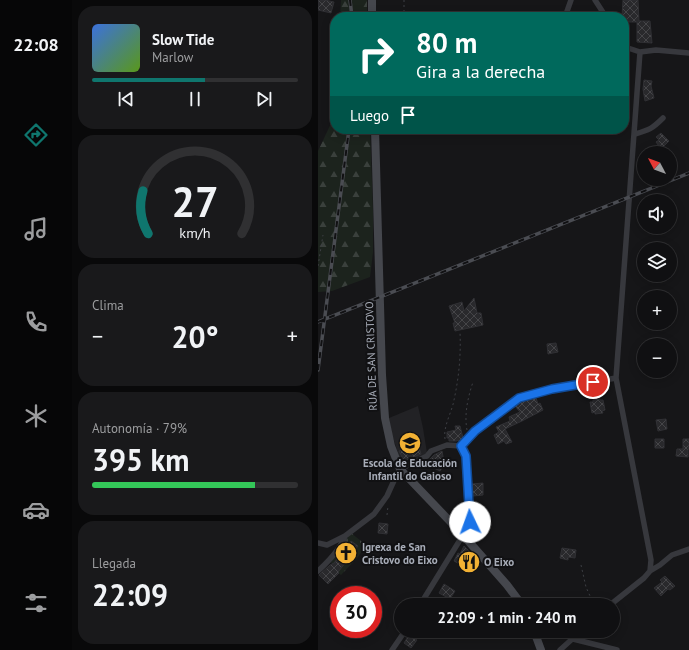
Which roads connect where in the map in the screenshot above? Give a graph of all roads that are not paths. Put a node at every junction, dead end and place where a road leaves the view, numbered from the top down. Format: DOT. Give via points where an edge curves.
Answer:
graph roads {
  1 [pos="372,0"];
  2 [pos="572,0"];
  3 [pos="595,0"];
  4 [pos="372,12"];
  5 [pos="567,12"];
  6 [pos="603,12"];
  7 [pos="629,48"];
  8 [pos="640,52"];
  9 [pos="689,53"];
  10 [pos="663,118"];
  11 [pos="375,134"];
  12 [pos="635,134"];
  13 [pos="616,378"];
  14 [pos="461,446"];
  15 [pos="400,469"];
  16 [pos="463,535"];
  17 [pos="345,536"];
  18 [pos="318,543"];
  19 [pos="689,549"];
  20 [pos="318,571"];
  21 [pos="650,571"];
  22 [pos="424,598"];
  23 [pos="517,598"];
  24 [pos="619,598"];
  25 [pos="400,638"];
  26 [pos="537,638"];
  27 [pos="572,639"];
  28 [pos="392,650"];
  29 [pos="541,650"];
  30 [pos="560,650"];
  31 [pos="617,650"];
  1 -- 4 [label="street"];
  2 -- 5 [label="street"];
  3 -- 6 [label="street"];
  7 -- 8 [label="street"];
  8 -- 9 [label="street" via="656,50"];
  8 -- 12 [label="street"];
  10 -- 12 [label="street" via="653,128"];
  11 -- 15 [label="street, RÚA DE SAN CRISTOVO" via="385,418 391,446"];
  12 -- 13 [label="street"];
  13 -- 14 [label="street" via="552,389 519,398 475,431"];
  13 -- 21 [label="street" via="651,560"];
  14 -- 15 [label="street" via="447,445 431,451 427,456"];
  14 -- 16 [label="street" via="466,456 470,522"];
  15 -- 16 [label="street, RÚA DE SAN CRISTOVO"];
  15 -- 17 [label="street" via="387,496 374,514"];
  16 -- 22 [label="street"];
  16 -- 23 [label="street, RÚA DE SAN CRISTOVO"];
  17 -- 18 [label="street" via="327,545"];
  17 -- 20 [label="street" via="332,557"];
  19 -- 21 [label="street" via="672,555"];
  21 -- 24 [label="street"];
  25 -- 28 [label="street"];
  26 -- 29 [label="street"];
  27 -- 30 [label="street"];
  27 -- 31 [label="street"];
}
